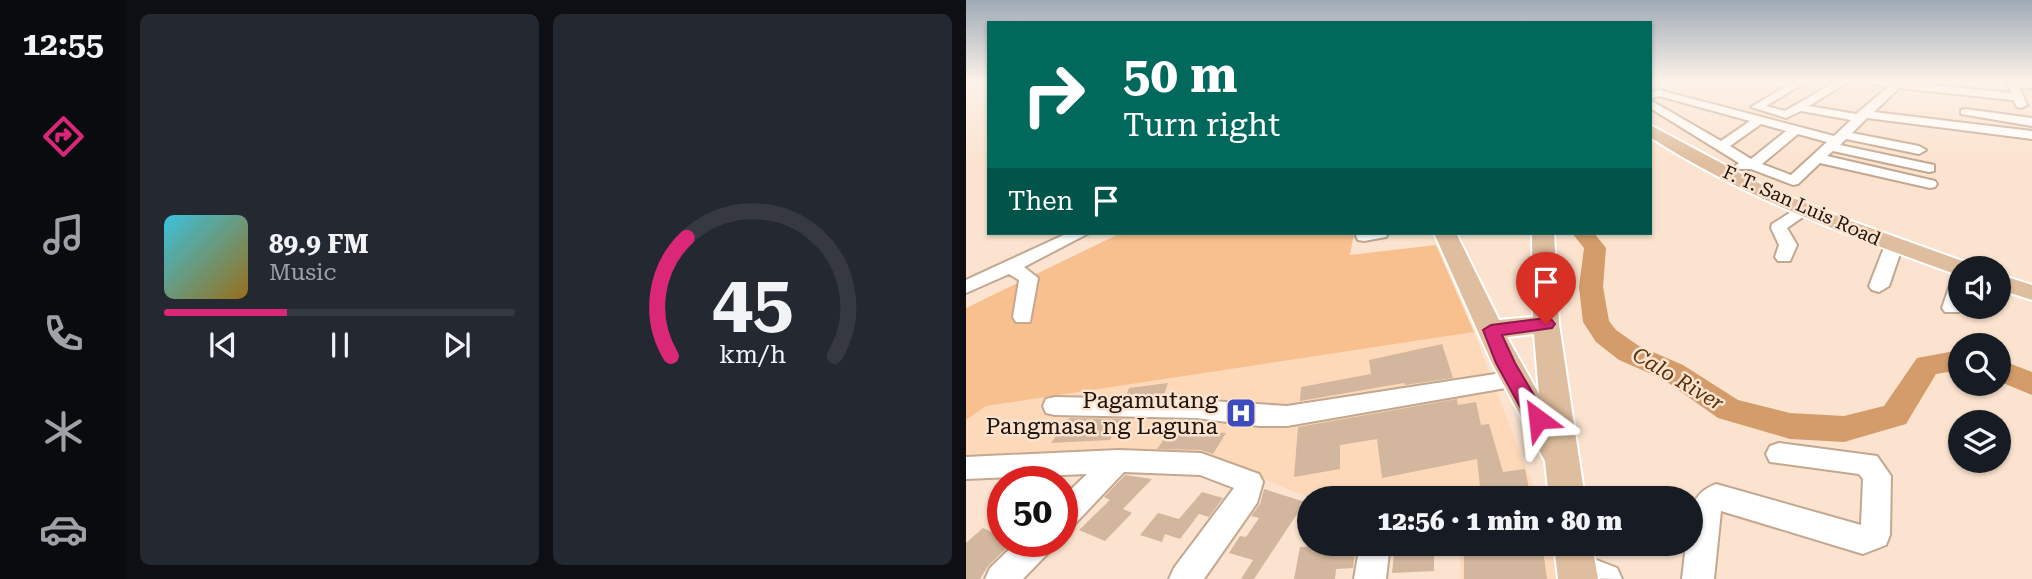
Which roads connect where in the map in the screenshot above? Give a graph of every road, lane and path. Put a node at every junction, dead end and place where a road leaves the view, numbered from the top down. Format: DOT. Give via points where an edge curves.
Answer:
graph roads {
  1 [pos="1660,109"];
  2 [pos="1691,109"];
  3 [pos="1704,109"];
  4 [pos="1749,109"];
  5 [pos="1764,109"];
  6 [pos="1799,109"];
  7 [pos="1806,109"];
  8 [pos="1869,109"];
  9 [pos="1917,109"];
  10 [pos="1969,109"];
  11 [pos="1965,112"];
  12 [pos="1674,118"];
  13 [pos="1716,118"];
  14 [pos="1858,119"];
  15 [pos="1905,120"];
  16 [pos="1758,121"];
  17 [pos="2030,122"];
  18 [pos="1949,125"];
  19 [pos="1795,130"];
  20 [pos="1652,131"];
  21 [pos="2032,135"];
  22 [pos="1835,140"];
  23 [pos="1723,145"];
  24 [pos="1817,158"];
  25 [pos="1752,165"];
  26 [pos="1929,168"];
  27 [pos="1720,170"];
  28 [pos="1930,184"];
  29 [pos="1804,209"];
  30 [pos="1077,235"];
  31 [pos="1447,235"];
  32 [pos="1543,235"];
  33 [pos="1894,245"];
  34 [pos="1784,257"];
  35 [pos="1948,264"];
  36 [pos="1010,266"];
  37 [pos="1879,286"];
  38 [pos="2011,286"];
  39 [pos="966,287"];
  40 [pos="2032,293"];
  41 [pos="1023,317"];
  42 [pos="1546,324"];
  43 [pos="1491,330"];
  44 [pos="1515,379"];
  45 [pos="1055,406"];
  46 [pos="1779,454"];
  47 [pos="1561,460"];
  48 [pos="1118,461"];
  49 [pos="966,468"];
  50 [pos="1564,486"];
  51 [pos="1078,502"];
  52 [pos="1373,556"];
  53 [pos="1023,557"];
  54 [pos="1001,579"];
  55 [pos="1185,579"];
  56 [pos="1370,579"];
  57 [pos="1698,579"];
  1 -- 12 [label="street"];
  2 -- 12 [label="street"];
  3 -- 13 [label="street"];
  4 -- 13 [label="street"];
  5 -- 6 [label="street" via="1786,115"];
  7 -- 14 [label="street"];
  8 -- 14 [label="street"];
  9 -- 15 [label="street"];
  10 -- 11 [label="street"];
  11 -- 17 [label="street"];
  11 -- 18 [label="street"];
  12 -- 13 [label="street"];
  13 -- 16 [label="street"];
  13 -- 23 [label="street"];
  14 -- 15 [label="street"];
  14 -- 22 [label="street"];
  14 -- 22 [label="street" via="1922,144"];
  15 -- 18 [label="street"];
  16 -- 19 [label="street"];
  16 -- 23 [label="street"];
  18 -- 21 [label="street"];
  19 -- 22 [label="street"];
  19 -- 25 [label="street"];
  20 -- 27 [label="main road, F. T. San Luis Road"];
  22 -- 24 [label="street"];
  22 -- 26 [label="street"];
  23 -- 25 [label="street"];
  24 -- 25 [label="street" via="1793,181"];
  24 -- 28 [label="street"];
  25 -- 27 [label="street"];
  27 -- 29 [label="main road, F. T. San Luis Road"];
  29 -- 33 [label="main road, F. T. San Luis Road"];
  29 -- 34 [label="street" via="1780,224 1788,245"];
  30 -- 36 [label="street"];
  31 -- 43 [label="main road"];
  32 -- 42 [label="main road"];
  33 -- 35 [label="main road, F. T. San Luis Road"];
  33 -- 37 [label="street"];
  36 -- 39 [label="street"];
  36 -- 41 [label="street" via="1029,278"];
  38 -- 40 [label="main road"];
  42 -- 43 [label="main road"];
  42 -- 47 [label="main road"];
  43 -- 44 [label="main road"];
  44 -- 45 [label="street" via="1287,416"];
  44 -- 47 [label="main road"];
  46 -- 57 [label="street" via="1867,464 1877,476 1875,535 1863,540 1716,497 1705,507"];
  47 -- 50 [label="main road"];
  48 -- 49 [label="street"];
  48 -- 51 [label="street"];
  48 -- 55 [label="street" via="1201,464 1249,482 1247,494"];
  52 -- 56 [label="street"];
  53 -- 54 [label="street"];
}
